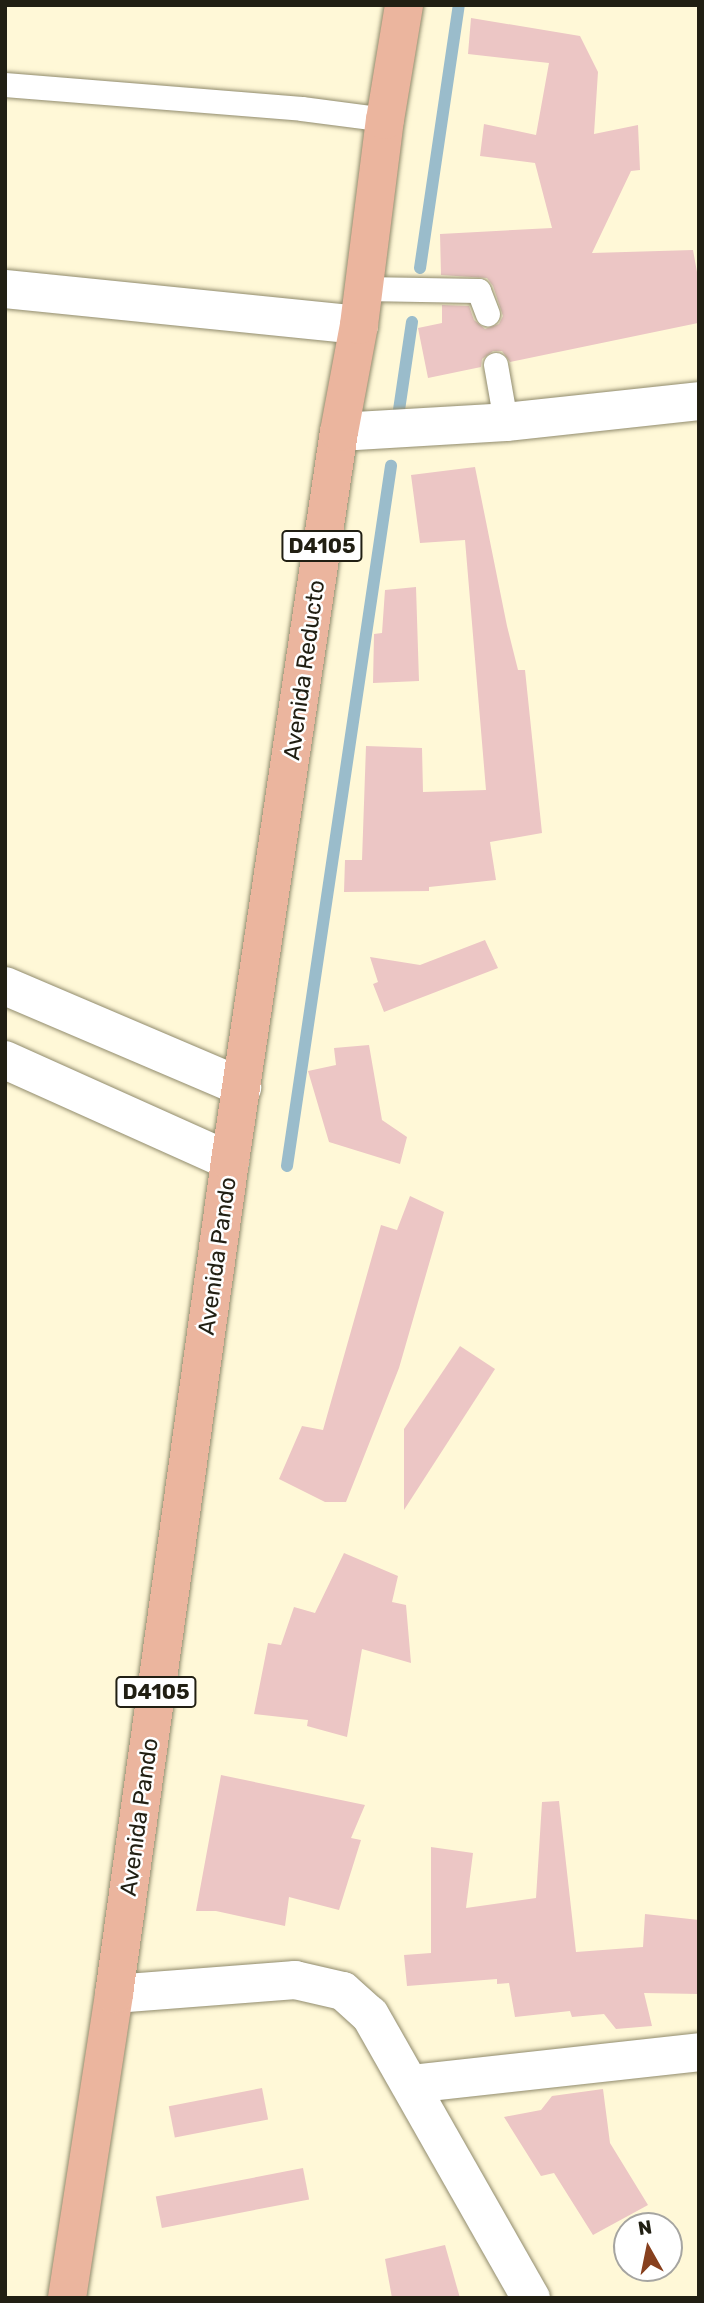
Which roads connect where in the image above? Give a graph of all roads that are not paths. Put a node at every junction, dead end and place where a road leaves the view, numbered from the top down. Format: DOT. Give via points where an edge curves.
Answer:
graph roads {
  1 [pos="404,5"];
  2 [pos="5,85"];
  3 [pos="385,120"];
  4 [pos="5,289"];
  5 [pos="361,307"];
  6 [pos="488,314"];
  7 [pos="496,365"];
  8 [pos="699,401"];
  9 [pos="506,422"];
  10 [pos="339,432"];
  11 [pos="5,986"];
  12 [pos="5,1060"];
  13 [pos="242,1087"];
  14 [pos="230,1161"];
  15 [pos="114,1994"];
  16 [pos="699,2052"];
  17 [pos="411,2084"];
  18 [pos="67,2298"];
  19 [pos="531,2298"];
  1 -- 3 [label="main road, Avenida Reducto / D4105"];
  2 -- 3 [label="lane"];
  3 -- 5 [label="main road, Avenida Reducto / D4105"];
  4 -- 5 [label="street"];
  5 -- 6 [label="lane" via="479,291"];
  5 -- 10 [label="main road, Avenida Reducto / D4105"];
  7 -- 9 [label="lane"];
  8 -- 9 [label="street"];
  9 -- 10 [label="street"];
  10 -- 13 [label="main road, Avenida Reducto / D4105"];
  11 -- 13 [label="street"];
  12 -- 14 [label="street"];
  13 -- 14 [label="main road, Avenida Pando / D4105"];
  14 -- 15 [label="main road, Avenida Pando / D4105"];
  15 -- 17 [label="street" via="295,1980 343,1991 370,2015"];
  15 -- 18 [label="main road, Avenida Pando / D4105"];
  16 -- 17 [label="street"];
  17 -- 19 [label="street"];
}
